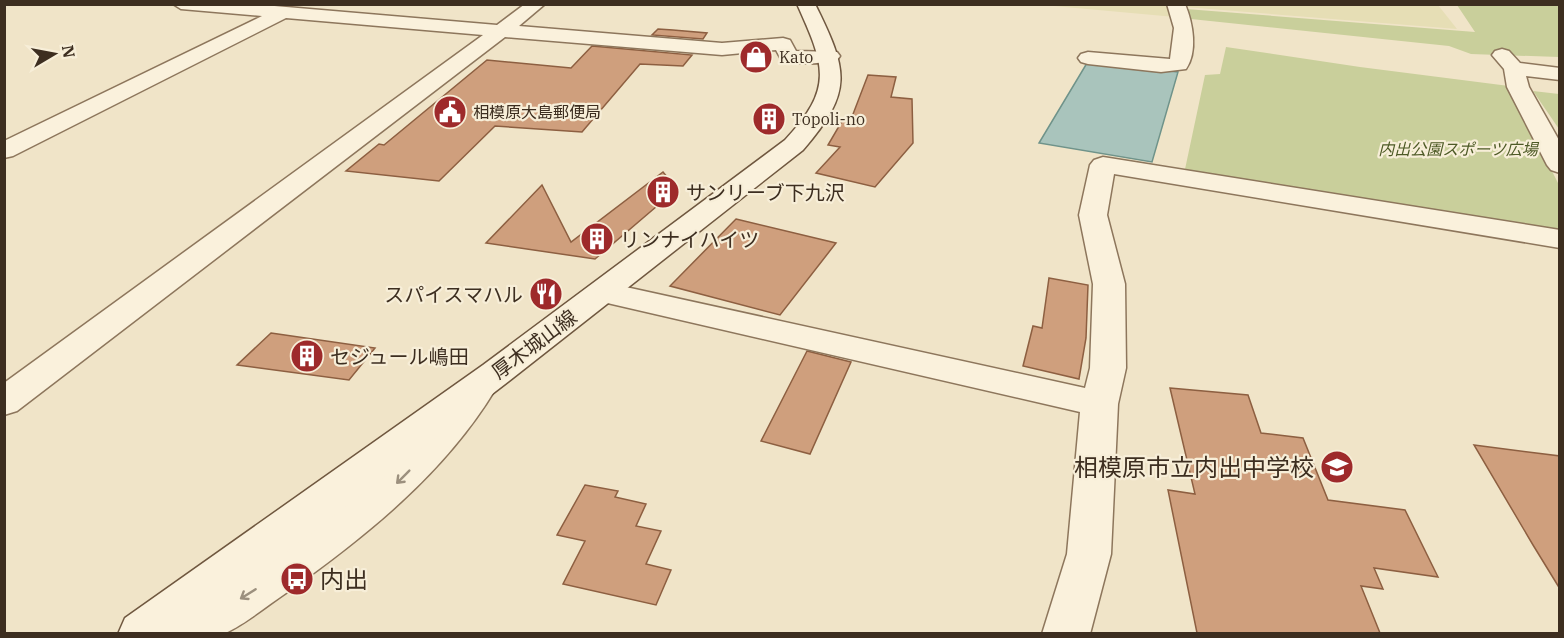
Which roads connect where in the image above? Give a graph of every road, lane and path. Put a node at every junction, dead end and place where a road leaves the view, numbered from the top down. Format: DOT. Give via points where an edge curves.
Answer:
graph roads {
  1 [pos="181,4"];
  2 [pos="537,4"];
  3 [pos="806,4"];
  4 [pos="1176,4"];
  5 [pos="284,13"];
  6 [pos="503,31"];
  7 [pos="830,56"];
  8 [pos="1088,57"];
  9 [pos="1560,74"];
  10 [pos="4,151"];
  11 [pos="1560,165"];
  12 [pos="1560,240"];
  13 [pos="603,292"];
  14 [pos="481,384"];
  15 [pos="4,402"];
  16 [pos="1100,404"];
  17 [pos="142,633"];
  18 [pos="180,633"];
  19 [pos="1066,633"];
  1 -- 5 [label="street"];
  2 -- 6 [label="street"];
  3 -- 7 [label="street, 厚木城山線"];
  4 -- 8 [label="street" via="1186,35 1179,65"];
  5 -- 6 [label="street"];
  5 -- 10 [label="street"];
  6 -- 7 [label="street" via="726,48 783,44 789,57"];
  6 -- 15 [label="street"];
  7 -- 13 [label="street, 厚木城山線" via="832,88 810,130 771,166"];
  9 -- 11 [label="street" via="1508,61"];
  12 -- 16 [label="street" via="1103,165 1093,215 1109,284 1108,368"];
  13 -- 14 [label="street, 厚木城山線"];
  13 -- 16 [label="street"];
  14 -- 17 [label="street, 厚木城山線"];
  14 -- 18 [label="street, one-way" via="456,420 394,486 303,557"];
  16 -- 19 [label="street" via="1089,554"];
}
